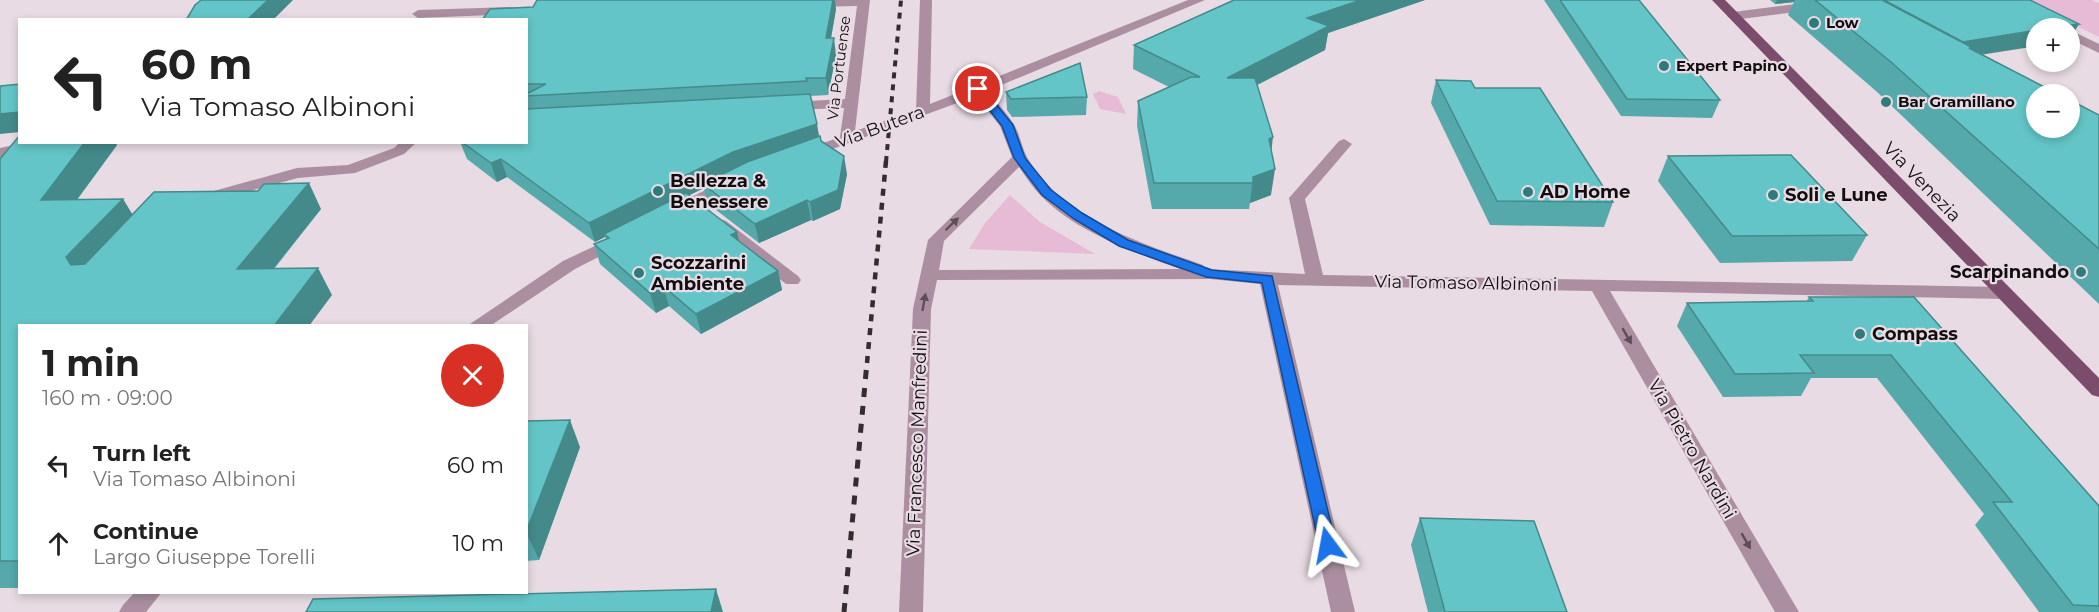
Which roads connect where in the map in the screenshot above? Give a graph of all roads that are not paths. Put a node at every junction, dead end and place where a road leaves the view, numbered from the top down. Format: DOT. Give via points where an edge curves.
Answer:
graph roads {
  1 [pos="429,0"];
  2 [pos="926,0"];
  3 [pos="1199,0"];
  4 [pos="1718,0"];
  5 [pos="864,1"];
  6 [pos="794,4"];
  7 [pos="1857,7"];
  8 [pos="524,11"];
  9 [pos="1733,16"];
  10 [pos="415,17"];
  11 [pos="2080,39"];
  12 [pos="2099,49"];
  13 [pos="978,89"];
  14 [pos="852,103"];
  15 [pos="770,107"];
  16 [pos="923,112"];
  17 [pos="847,139"];
  18 [pos="43,144"];
  19 [pos="408,144"];
  20 [pos="1344,144"];
  21 [pos="0,153"];
  22 [pos="1020,158"];
  23 [pos="785,161"];
  24 [pos="744,176"];
  25 [pos="199,200"];
  26 [pos="692,202"];
  27 [pos="661,218"];
  28 [pos="631,234"];
  29 [pos="1210,274"];
  30 [pos="929,275"];
  31 [pos="1268,279"];
  32 [pos="792,280"];
  33 [pos="1315,280"];
  34 [pos="1598,285"];
  35 [pos="2004,293"];
  36 [pos="479,324"];
  37 [pos="2099,390"];
  38 [pos="131,594"];
  39 [pos="149,594"];
  40 [pos="126,612"];
  41 [pos="131,612"];
  42 [pos="911,612"];
  43 [pos="1342,612"];
  44 [pos="1786,612"];
  1 -- 10 [label="street"];
  2 -- 16 [label="street"];
  3 -- 13 [label="street, Via Butera"];
  4 -- 9 [label="main road, Via Venezia"];
  5 -- 6 [label="street"];
  5 -- 14 [label="street, Via Portuense"];
  7 -- 9 [label="street" via="1838,3"];
  8 -- 10 [label="street"];
  9 -- 35 [label="main road, Via Venezia"];
  11 -- 12 [label="street"];
  13 -- 16 [label="street, Via Butera"];
  13 -- 22 [label="street" via="1007,125"];
  14 -- 15 [label="street"];
  14 -- 17 [label="street, Via Portuense"];
  16 -- 17 [label="street, Via Butera"];
  17 -- 23 [label="street, Via Butera"];
  18 -- 21 [label="street"];
  19 -- 25 [label="street" via="350,170 297,173"];
  20 -- 33 [label="street" via="1297,198"];
  22 -- 29 [label="street" via="1047,193 1078,216 1124,243"];
  30 -- 22 [label="street, Via Francesco Manfredini, one-way" via="936,240"];
  24 -- 26 [label="street"];
  26 -- 27 [label="street"];
  26 -- 32 [label="street"];
  28 -- 36 [label="street" via="569,265"];
  29 -- 30 [label="street, Via Tomaso Albinoni"];
  29 -- 31 [label="street, Via Tomaso Albinoni"];
  42 -- 30 [label="street, Via Francesco Manfredini, one-way" via="922,309"];
  31 -- 33 [label="street, Via Tomaso Albinoni"];
  31 -- 43 [label="street"];
  33 -- 34 [label="street, Via Tomaso Albinoni"];
  34 -- 35 [label="street, Via Tomaso Albinoni"];
  34 -- 44 [label="street, Via Pietro Nardini, one-way"];
  35 -- 37 [label="main road, Via Venezia"];
  38 -- 40 [label="street"];
  39 -- 41 [label="street"];
}
